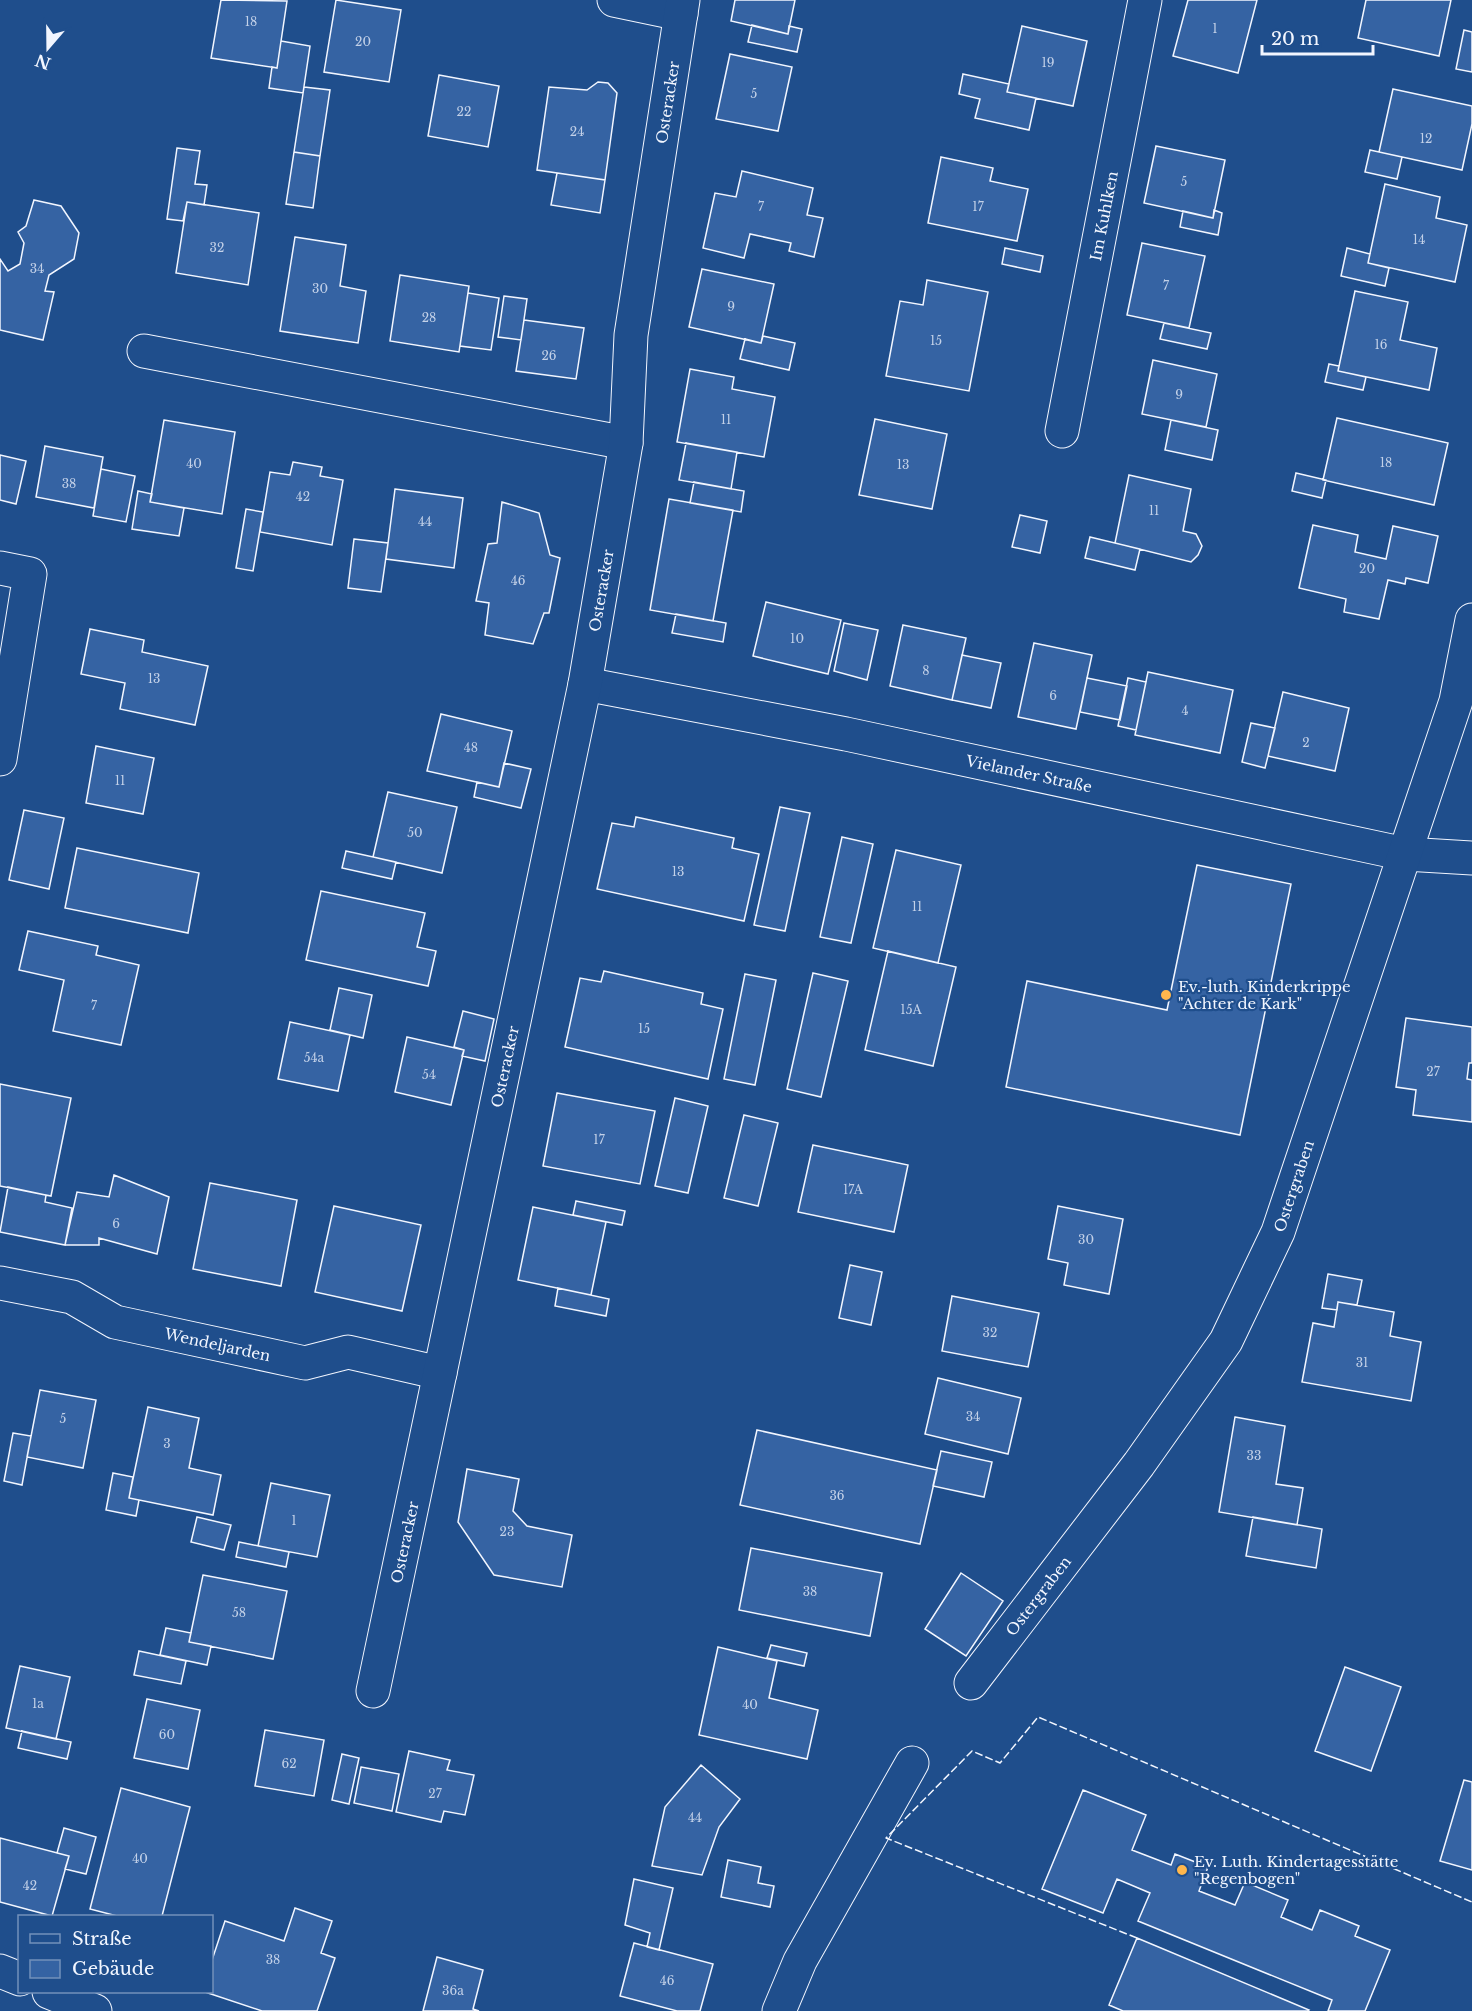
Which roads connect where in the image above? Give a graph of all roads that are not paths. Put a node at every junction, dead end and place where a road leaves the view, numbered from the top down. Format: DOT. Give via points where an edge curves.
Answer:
graph roads {
  1 [pos="614,0"];
  2 [pos="1145,0"];
  3 [pos="682,7"];
  4 [pos="144,351"];
  5 [pos="1062,431"];
  6 [pos="626,443"];
  7 [pos="0,568"];
  8 [pos="1472,620"];
  9 [pos="585,684"];
  10 [pos="0,759"];
  11 [pos="1405,854"];
  12 [pos="1472,858"];
  13 [pos="0,1283"];
  14 [pos="440,1373"];
  15 [pos="971,1683"];
  16 [pos="373,1691"];
  17 [pos="912,1763"];
  18 [pos="0,1971"];
  19 [pos="18,1978"];
  20 [pos="51,1993"];
  21 [pos="87,2010"];
  22 [pos="779,2011"];
  1 -- 3 [label="street, Osteracker"];
  2 -- 5 [label="street, Im Kuhlken"];
  3 -- 6 [label="street, Osteracker" via="631,335"];
  4 -- 6 [label="street"];
  6 -- 9 [label="street, Osteracker"];
  7 -- 10 [label="street" via="30,574"];
  8 -- 11 [label="street, Ostergraben" via="1456,701"];
  9 -- 11 [label="street, Vielander Straße" via="857,736"];
  9 -- 14 [label="street, Osteracker"];
  11 -- 12 [label="street, Vielander Straße"];
  11 -- 15 [label="street, Ostergraben" via="1278,1232 1226,1341 1139,1464"];
  13 -- 14 [label="street, Wendeljarden" via="72,1297 115,1322 305,1363 348,1352"];
  14 -- 16 [label="street, Osteracker"];
  17 -- 22 [label="street" via="800,1961"];
  18 -- 19 [label="street"];
  20 -- 21 [label="street"];
}
